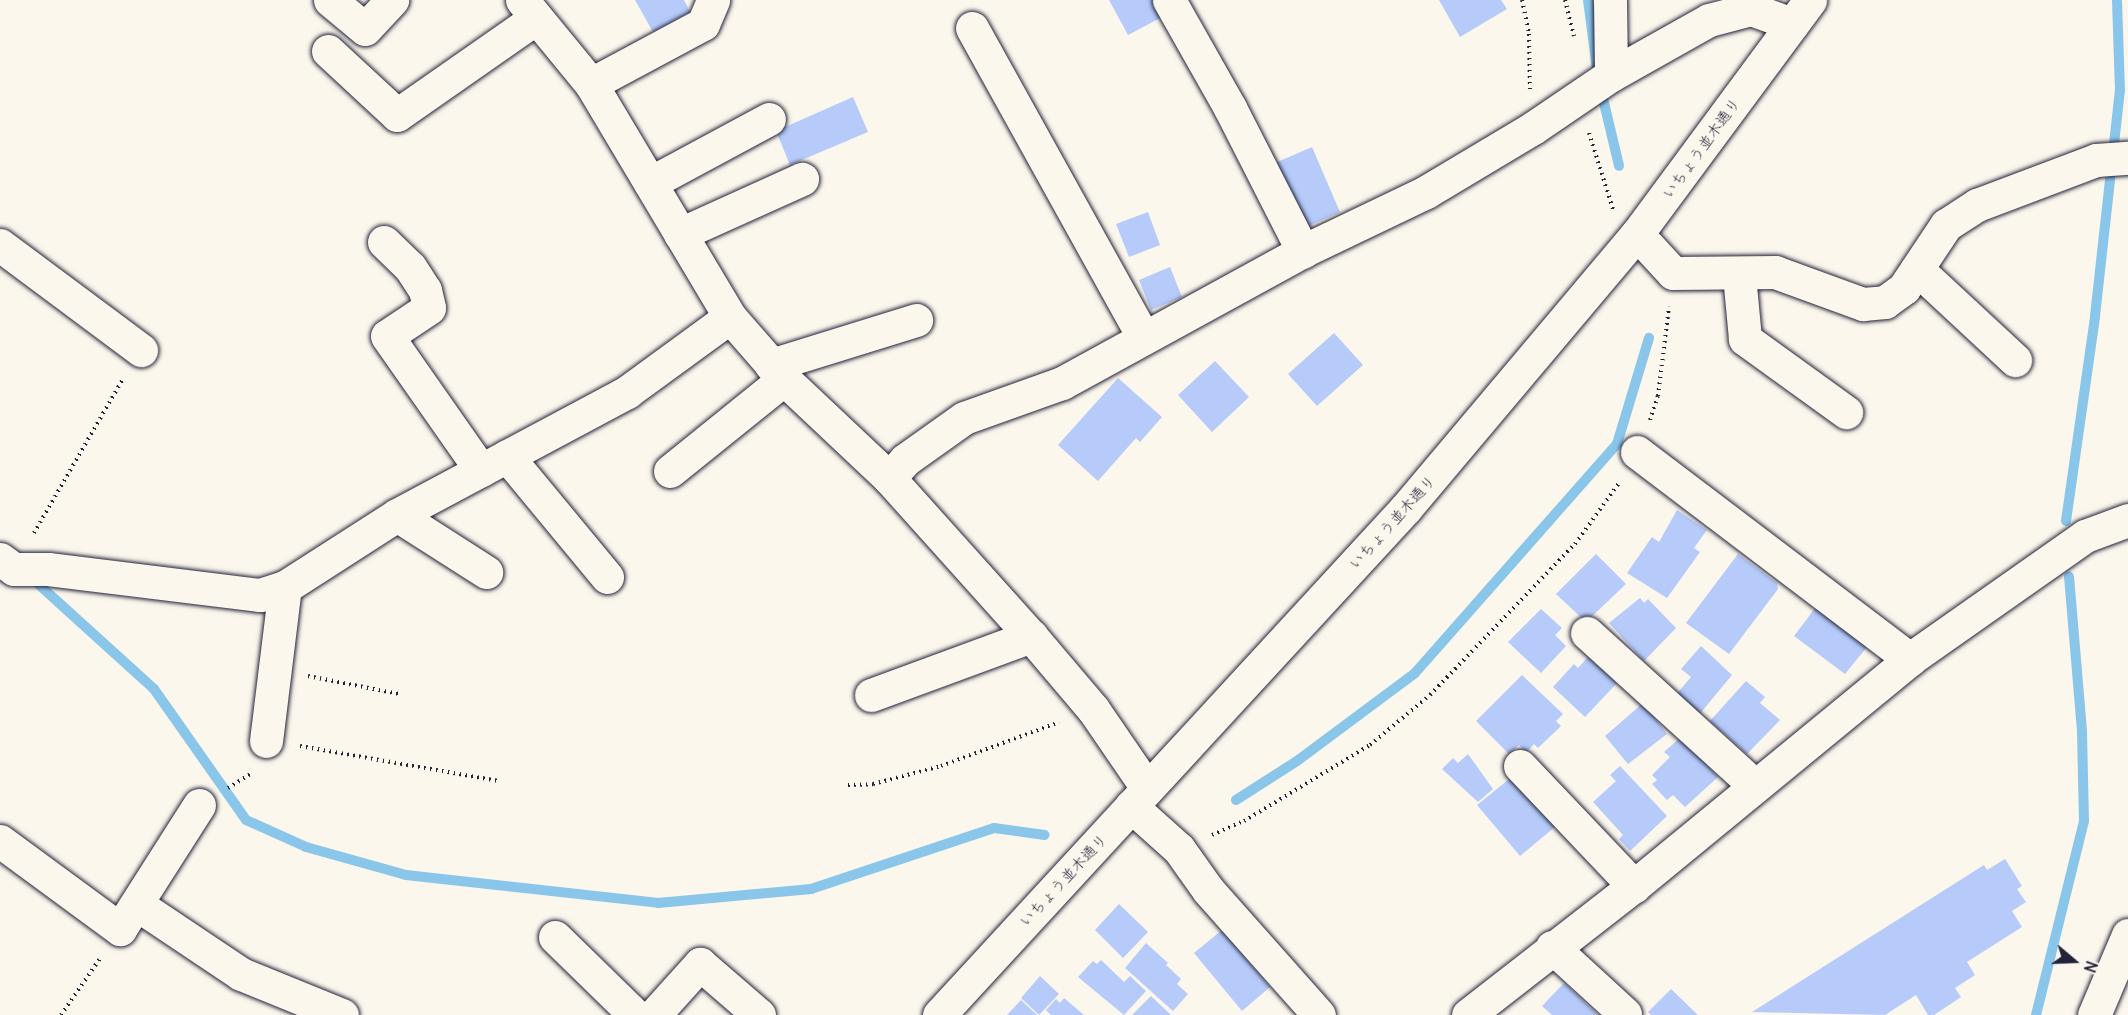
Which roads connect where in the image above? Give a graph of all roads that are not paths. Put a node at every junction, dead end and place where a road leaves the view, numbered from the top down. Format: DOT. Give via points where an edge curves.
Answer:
graph roads {
  1 [pos="330,0"];
  2 [pos="392,0"];
  3 [pos="714,0"];
  4 [pos="1169,0"];
  5 [pos="1610,0"];
  6 [pos="529,9"];
  7 [pos="1801,12"];
  8 [pos="972,28"];
  9 [pos="328,51"];
  10 [pos="591,84"];
  11 [pos="1592,87"];
  12 [pos="769,119"];
  13 [pos="2128,158"];
  14 [pos="802,178"];
  15 [pos="650,183"];
  16 [pos="1626,223"];
  17 [pos="680,234"];
  18 [pos="384,242"];
  19 [pos="0,245"];
  20 [pos="1303,251"];
  21 [pos="1917,269"];
  22 [pos="1739,275"];
  23 [pos="730,317"];
  24 [pos="916,320"];
  25 [pos="1143,337"];
  26 [pos="141,350"];
  27 [pos="2015,360"];
  28 [pos="777,372"];
  29 [pos="1846,412"];
  30 [pos="1637,452"];
  31 [pos="494,463"];
  32 [pos="670,471"];
  33 [pos="890,477"];
  34 [pos="397,515"];
  35 [pos="2128,520"];
  36 [pos="7,564"];
  37 [pos="486,572"];
  38 [pos="607,577"];
  39 [pos="285,587"];
  40 [pos="1587,633"];
  41 [pos="1031,636"];
  42 [pos="1910,659"];
  43 [pos="871,695"];
  44 [pos="266,741"];
  45 [pos="1520,766"];
  46 [pos="1755,786"];
  47 [pos="1139,797"];
  48 [pos="199,805"];
  49 [pos="0,841"];
  50 [pos="1634,886"];
  51 [pos="129,917"];
  52 [pos="2128,935"];
  53 [pos="555,937"];
  54 [pos="1552,947"];
  55 [pos="1625,1014"];
  56 [pos="339,1015"];
  57 [pos="634,1015"];
  58 [pos="654,1015"];
  59 [pos="759,1015"];
  60 [pos="939,1015"];
  61 [pos="1319,1015"];
  62 [pos="1468,1015"];
  63 [pos="2094,1015"];
  1 -- 2 [label="street" via="365,29"];
  3 -- 10 [label="street" via="703,24"];
  4 -- 20 [label="street"];
  5 -- 11 [label="street"];
  6 -- 9 [label="street" via="397,115"];
  6 -- 10 [label="street"];
  7 -- 11 [label="street" via="1751,9 1709,20"];
  7 -- 16 [label="street, いちょう並木通り"];
  8 -- 25 [label="street"];
  10 -- 15 [label="street"];
  11 -- 20 [label="street" via="1533,128 1426,192"];
  12 -- 15 [label="street"];
  13 -- 21 [label="street" via="2096,160 1977,205 1946,225"];
  14 -- 17 [label="street"];
  15 -- 17 [label="street"];
  16 -- 22 [label="street" via="1673,273"];
  16 -- 47 [label="street, いちょう並木通り" via="1406,508"];
  17 -- 23 [label="street"];
  18 -- 31 [label="street" via="410,267 425,290 429,308 387,336"];
  19 -- 26 [label="street"];
  20 -- 25 [label="street"];
  21 -- 22 [label="street" via="1904,288 1885,302 1863,304 1775,272"];
  21 -- 27 [label="street"];
  22 -- 29 [label="street" via="1745,339"];
  23 -- 28 [label="street"];
  23 -- 31 [label="street" via="627,392"];
  24 -- 28 [label="street"];
  25 -- 33 [label="street" via="1062,383 964,418 905,460"];
  28 -- 32 [label="street"];
  28 -- 33 [label="street"];
  30 -- 42 [label="street"];
  31 -- 34 [label="street"];
  31 -- 38 [label="street"];
  33 -- 41 [label="street"];
  34 -- 37 [label="street"];
  34 -- 39 [label="street"];
  35 -- 42 [label="street" via="2085,536"];
  36 -- 39 [label="street" via="260,595"];
  39 -- 44 [label="street"];
  40 -- 46 [label="street"];
  41 -- 43 [label="street"];
  41 -- 47 [label="street" via="1093,709"];
  42 -- 46 [label="street"];
  45 -- 50 [label="street"];
  46 -- 50 [label="street"];
  47 -- 60 [label="street, いちょう並木通り"];
  47 -- 61 [label="street" via="1208,890"];
  48 -- 51 [label="street"];
  49 -- 51 [label="street"];
  50 -- 54 [label="street"];
  51 -- 56 [label="street" via="241,974"];
  52 -- 63 [label="street"];
  53 -- 57 [label="street"];
  54 -- 55 [label="street"];
  54 -- 62 [label="street"];
  58 -- 59 [label="street" via="700,964"];
}
